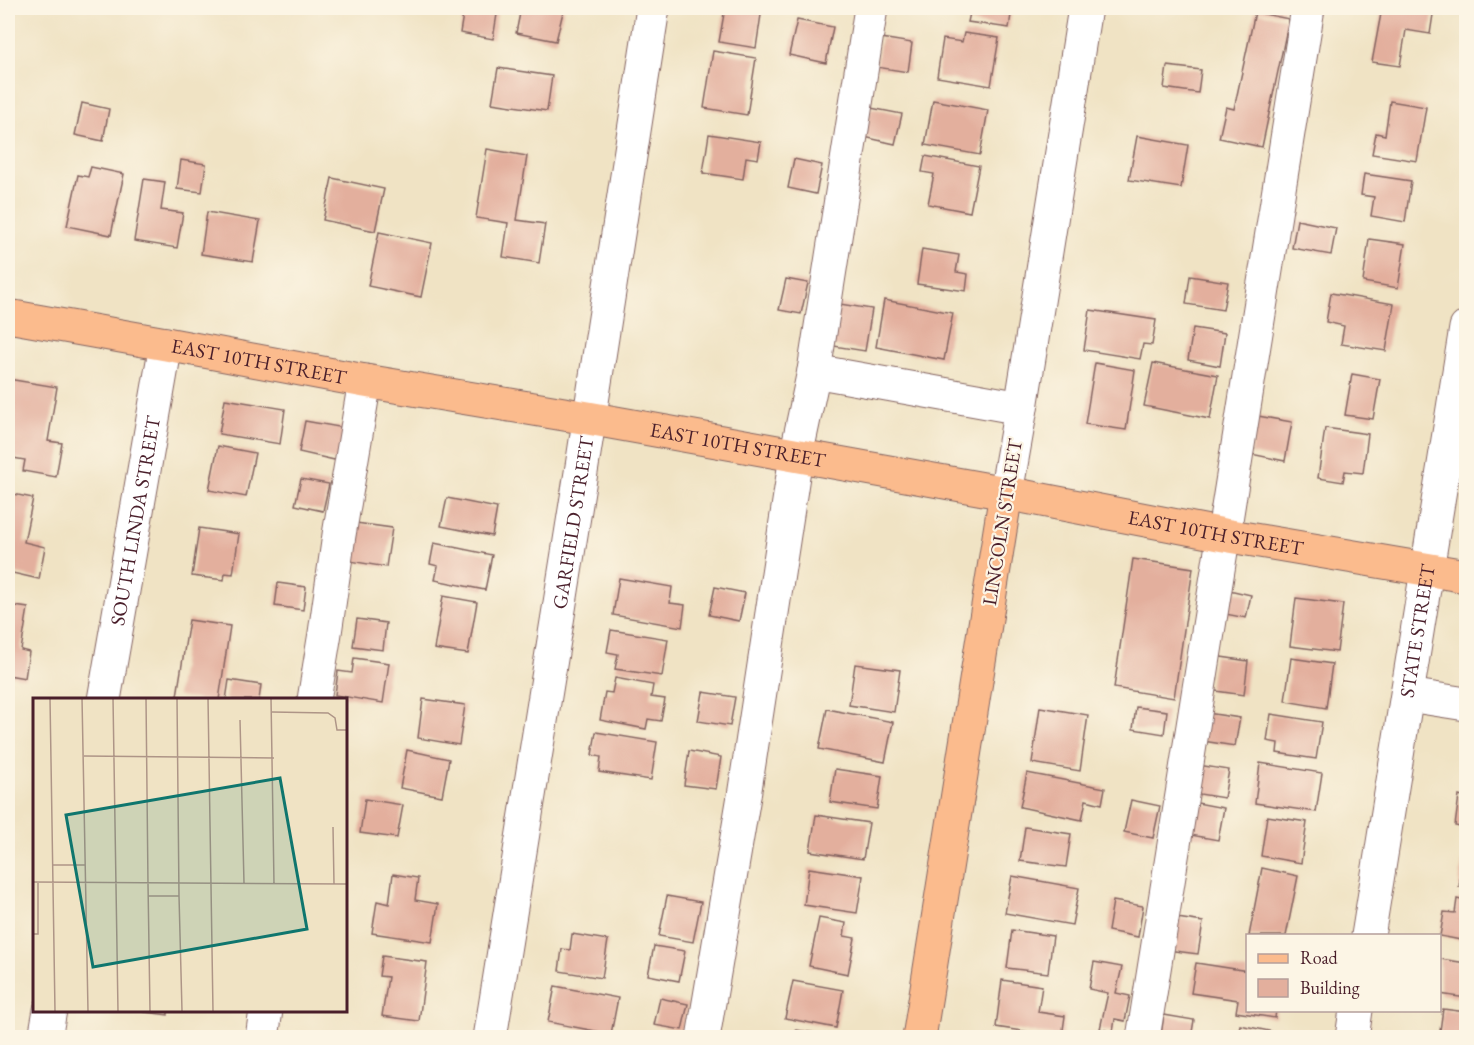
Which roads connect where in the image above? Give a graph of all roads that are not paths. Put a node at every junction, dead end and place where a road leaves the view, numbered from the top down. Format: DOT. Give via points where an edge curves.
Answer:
graph roads {
  1 [pos="653,8"];
  2 [pos="871,8"];
  3 [pos="1085,8"];
  4 [pos="1308,8"];
  5 [pos="8,316"];
  6 [pos="1467,328"];
  7 [pos="166,344"];
  8 [pos="814,371"];
  9 [pos="365,381"];
  10 [pos="1021,408"];
  11 [pos="588,418"];
  12 [pos="796,456"];
  13 [pos="1006,493"];
  14 [pos="1224,535"];
  15 [pos="1429,569"];
  16 [pos="1467,576"];
  17 [pos="1408,695"];
  18 [pos="104,698"];
  19 [pos="314,698"];
  20 [pos="1467,704"];
  21 [pos="1368,934"];
  22 [pos="50,1012"];
  23 [pos="266,1012"];
  24 [pos="1356,1012"];
  25 [pos="45,1038"];
  26 [pos="262,1038"];
  27 [pos="490,1038"];
  28 [pos="703,1038"];
  29 [pos="919,1038"];
  30 [pos="1143,1038"];
  31 [pos="1352,1038"];
  1 -- 11 [label="street, GARFIELD STREET"];
  2 -- 8 [label="street"];
  3 -- 10 [label="street, LINCOLN STREET"];
  4 -- 14 [label="street"];
  5 -- 7 [label="main road, EAST 10TH STREET"];
  6 -- 15 [label="street, STATE STREET"];
  7 -- 9 [label="main road, EAST 10TH STREET"];
  7 -- 18 [label="street, SOUTH LINDA STREET"];
  8 -- 10 [label="street"];
  8 -- 12 [label="street"];
  9 -- 11 [label="main road, EAST 10TH STREET"];
  9 -- 19 [label="street"];
  10 -- 13 [label="street, LINCOLN STREET"];
  11 -- 12 [label="main road, EAST 10TH STREET"];
  11 -- 27 [label="street, GARFIELD STREET"];
  12 -- 13 [label="main road, EAST 10TH STREET"];
  12 -- 28 [label="street"];
  13 -- 14 [label="main road, EAST 10TH STREET"];
  13 -- 29 [label="main road, LINCOLN STREET"];
  14 -- 15 [label="main road, EAST 10TH STREET"];
  14 -- 30 [label="street"];
  15 -- 16 [label="main road, EAST 10TH STREET"];
  15 -- 17 [label="street, STATE STREET"];
  17 -- 20 [label="street"];
  17 -- 21 [label="street, STATE STREET"];
  22 -- 25 [label="street"];
  23 -- 26 [label="street"];
  24 -- 31 [label="street"];
}
